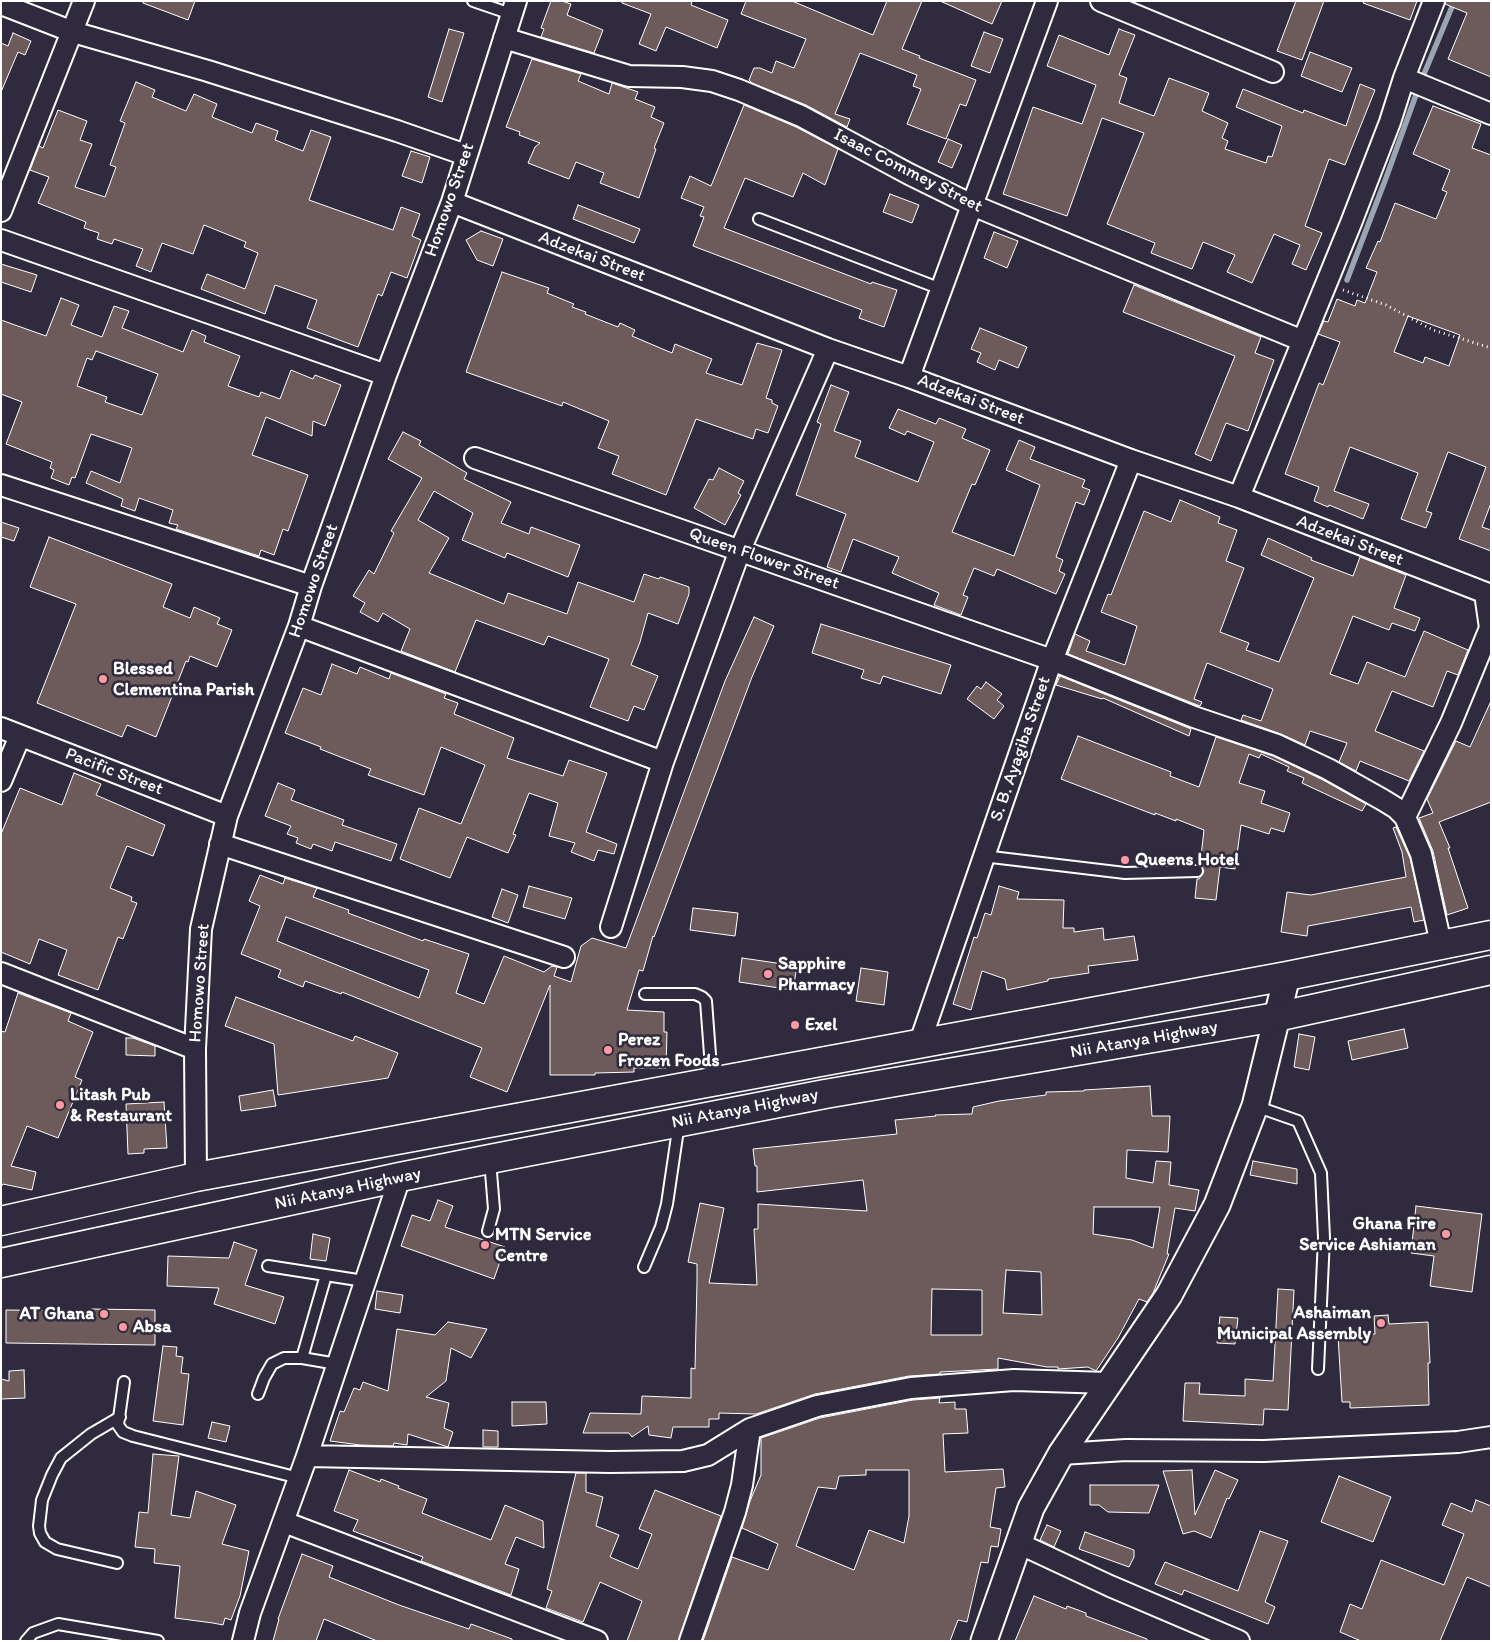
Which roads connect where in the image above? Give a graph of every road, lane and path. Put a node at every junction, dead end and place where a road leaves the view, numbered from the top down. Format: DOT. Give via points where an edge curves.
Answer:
graph roads {
  1 [pos="84,1"];
  2 [pos="473,1"];
  3 [pos="1047,1"];
  4 [pos="1101,1"];
  5 [pos="1434,1"];
  6 [pos="1,4"];
  7 [pos="514,8"];
  8 [pos="73,32"];
  9 [pos="504,38"];
  10 [pos="1273,72"];
  11 [pos="1404,78"];
  12 [pos="1491,114"];
  13 [pos="466,155"];
  14 [pos="452,202"];
  15 [pos="972,205"];
  16 [pos="1,211"];
  17 [pos="758,219"];
  18 [pos="1,240"];
  19 [pos="1326,284"];
  20 [pos="941,289"];
  21 [pos="1303,341"];
  22 [pos="828,348"];
  23 [pos="1491,348"];
  24 [pos="386,375"];
  25 [pos="909,377"];
  26 [pos="475,458"];
  27 [pos="1131,460"];
  28 [pos="1,485"];
  29 [pos="1239,498"];
  30 [pos="740,550"];
  31 [pos="311,586"];
  32 [pos="1488,594"];
  33 [pos="299,626"];
  34 [pos="1052,660"];
  35 [pos="1,728"];
  36 [pos="20,736"];
  37 [pos="664,762"];
  38 [pos="1,781"];
  39 [pos="227,816"];
  40 [pos="1404,817"];
  41 [pos="220,844"];
  42 [pos="984,856"];
  43 [pos="1197,871"];
  44 [pos="612,927"];
  45 [pos="1491,935"];
  46 [pos="1441,944"];
  47 [pos="564,957"];
  48 [pos="1491,970"];
  49 [pos="1,973"];
  50 [pos="1287,976"];
  51 [pos="645,994"];
  52 [pos="1276,1017"];
  53 [pos="920,1042"];
  54 [pos="195,1049"];
  55 [pos="712,1082"];
  56 [pos="1255,1106"];
  57 [pos="679,1122"];
  58 [pos="490,1159"];
  59 [pos="196,1177"];
  60 [pos="400,1177"];
  61 [pos="1,1221"];
  62 [pos="488,1231"];
  63 [pos="1,1263"];
  64 [pos="268,1266"];
  65 [pos="644,1267"];
  66 [pos="326,1275"];
  67 [pos="364,1281"];
  68 [pos="302,1358"];
  69 [pos="337,1364"];
  70 [pos="1318,1369"];
  71 [pos="124,1382"];
  72 [pos="1108,1383"];
  73 [pos="258,1394"];
  74 [pos="120,1417"];
  75 [pos="750,1428"];
  76 [pos="1491,1438"];
  77 [pos="1061,1454"];
  78 [pos="307,1456"];
  79 [pos="299,1478"];
  80 [pos="284,1522"];
  81 [pos="1018,1543"];
  82 [pos="117,1563"];
  83 [pos="26,1641"];
  84 [pos="158,1641"];
  85 [pos="243,1641"];
  86 [pos="597,1641"];
  87 [pos="690,1641"];
  88 [pos="984,1641"];
  89 [pos="1239,1641"];
  1 -- 8 [label="street"];
  2 -- 7 [label="lane"];
  3 -- 15 [label="street"];
  4 -- 10 [label="street"];
  5 -- 11 [label="street"];
  6 -- 8 [label="street"];
  7 -- 9 [label="street, Homowo Street"];
  8 -- 13 [label="street" via="208,71"];
  8 -- 16 [label="street"];
  9 -- 13 [label="street, Homowo Street"];
  9 -- 15 [label="street, Isaac Commey Street" via="629,76 682,76 739,90 800,116"];
  11 -- 12 [label="street"];
  11 -- 19 [label="street"];
  13 -- 14 [label="street, Homowo Street"];
  14 -- 22 [label="street, Adzekai Street"];
  14 -- 24 [label="street, Homowo Street"];
  15 -- 20 [label="street"];
  15 -- 21 [label="street, Isaac Commey Street"];
  17 -- 20 [label="lane"];
  18 -- 24 [label="street"];
  19 -- 21 [label="street"];
  19 -- 23 [label="path" via="1386,305 1433,330"];
  20 -- 25 [label="street"];
  21 -- 29 [label="street"];
  22 -- 25 [label="street, Adzekai Street"];
  22 -- 30 [label="street"];
  24 -- 31 [label="street, Homowo Street"];
  25 -- 27 [label="street, Adzekai Street"];
  26 -- 30 [label="street, Queen Flower Street"];
  27 -- 29 [label="street, Adzekai Street"];
  27 -- 34 [label="street, S. B. Ayagiba Street"];
  28 -- 31 [label="street"];
  29 -- 32 [label="street, Adzekai Street"];
  30 -- 34 [label="street, Queen Flower Street"];
  30 -- 37 [label="street"];
  31 -- 33 [label="street, Homowo Street"];
  32 -- 40 [label="street" via="1490,628 1447,731"];
  33 -- 37 [label="street"];
  33 -- 39 [label="street, Homowo Street"];
  34 -- 40 [label="street, Queen Flower Street" via="1194,717 1276,745 1336,773 1390,804"];
  34 -- 42 [label="street, S. B. Ayagiba Street"];
  35 -- 36 [label="street, Pacific Street"];
  36 -- 38 [label="street"];
  36 -- 39 [label="street, Pacific Street"];
  37 -- 44 [label="street"];
  39 -- 41 [label="street, Homowo Street"];
  40 -- 46 [label="street" via="1421,854"];
  41 -- 47 [label="street"];
  41 -- 54 [label="street, Homowo Street" via="201,929"];
  42 -- 43 [label="lane" via="1125,873"];
  42 -- 53 [label="street, S. B. Ayagiba Street"];
  45 -- 46 [label="main road"];
  46 -- 50 [label="main road"];
  48 -- 52 [label="main road, Nii Atanya Highway"];
  49 -- 54 [label="street"];
  50 -- 52 [label="street"];
  50 -- 53 [label="main road"];
  51 -- 55 [label="lane" via="695,994 706,1001"];
  52 -- 56 [label="street"];
  52 -- 57 [label="main road, Nii Atanya Highway"];
  53 -- 55 [label="main road"];
  54 -- 59 [label="street, Homowo Street"];
  55 -- 59 [label="main road"];
  56 -- 70 [label="lane" via="1298,1121 1321,1173 1324,1238"];
  56 -- 72 [label="street" via="1217,1205 1169,1295"];
  57 -- 58 [label="main road, Nii Atanya Highway"];
  57 -- 65 [label="lane" via="667,1204"];
  58 -- 60 [label="main road, Nii Atanya Highway"];
  58 -- 62 [label="lane" via="494,1209"];
  59 -- 61 [label="main road"];
  60 -- 63 [label="main road, Nii Atanya Highway"];
  60 -- 67 [label="street"];
  64 -- 66 [label="lane"];
  66 -- 67 [label="lane"];
  66 -- 68 [label="lane"];
  67 -- 69 [label="street"];
  68 -- 69 [label="lane"];
  68 -- 73 [label="lane" via="284,1358 272,1364"];
  69 -- 78 [label="street"];
  71 -- 74 [label="lane"];
  72 -- 75 [label="street" via="1014,1380 911,1388 817,1406"];
  72 -- 77 [label="street"];
  74 -- 79 [label="lane" via="118,1425 132,1436"];
  74 -- 82 [label="lane" via="91,1434 61,1458 42,1500 39,1526 45,1542 57,1549"];
  75 -- 78 [label="street" via="708,1455 683,1461"];
  75 -- 87 [label="street" via="735,1512"];
  76 -- 77 [label="street" via="1264,1451 1126,1450"];
  77 -- 81 [label="street" via="1031,1508"];
  78 -- 79 [label="street"];
  79 -- 80 [label="street"];
  80 -- 85 [label="street" via="250,1613"];
  80 -- 86 [label="street"];
  81 -- 88 [label="street"];
  81 -- 89 [label="street"];
  83 -- 84 [label="lane" via="33,1633 58,1624"];
}
